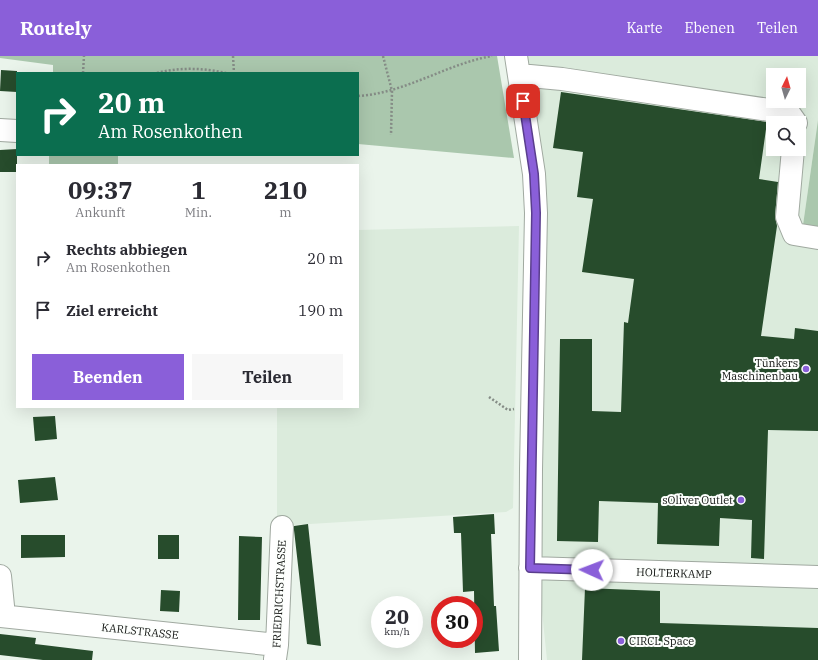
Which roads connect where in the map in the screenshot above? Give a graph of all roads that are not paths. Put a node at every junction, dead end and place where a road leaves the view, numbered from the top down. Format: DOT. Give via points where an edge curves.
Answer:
graph roads {
  1 [pos="517,66"];
  2 [pos="791,116"];
  3 [pos="0,130"];
  4 [pos="16,131"];
  5 [pos="792,156"];
  6 [pos="818,238"];
  7 [pos="282,527"];
  8 [pos="530,568"];
  9 [pos="0,576"];
  10 [pos="818,577"];
  11 [pos="2,616"];
  12 [pos="276,653"];
  13 [pos="530,660"];
  1 -- 2 [label="street" via="570,80 789,113"];
  1 -- 8 [label="street" via="534,174 536,213"];
  3 -- 4 [label="street"];
  5 -- 6 [label="street" via="787,217 794,234"];
  7 -- 12 [label="street, FRIEDRICHSTRASSE"];
  8 -- 10 [label="street, HOLTERKAMP"];
  8 -- 13 [label="street"];
  9 -- 11 [label="street"];
  11 -- 12 [label="street, KARLSTRASSE"];
}
